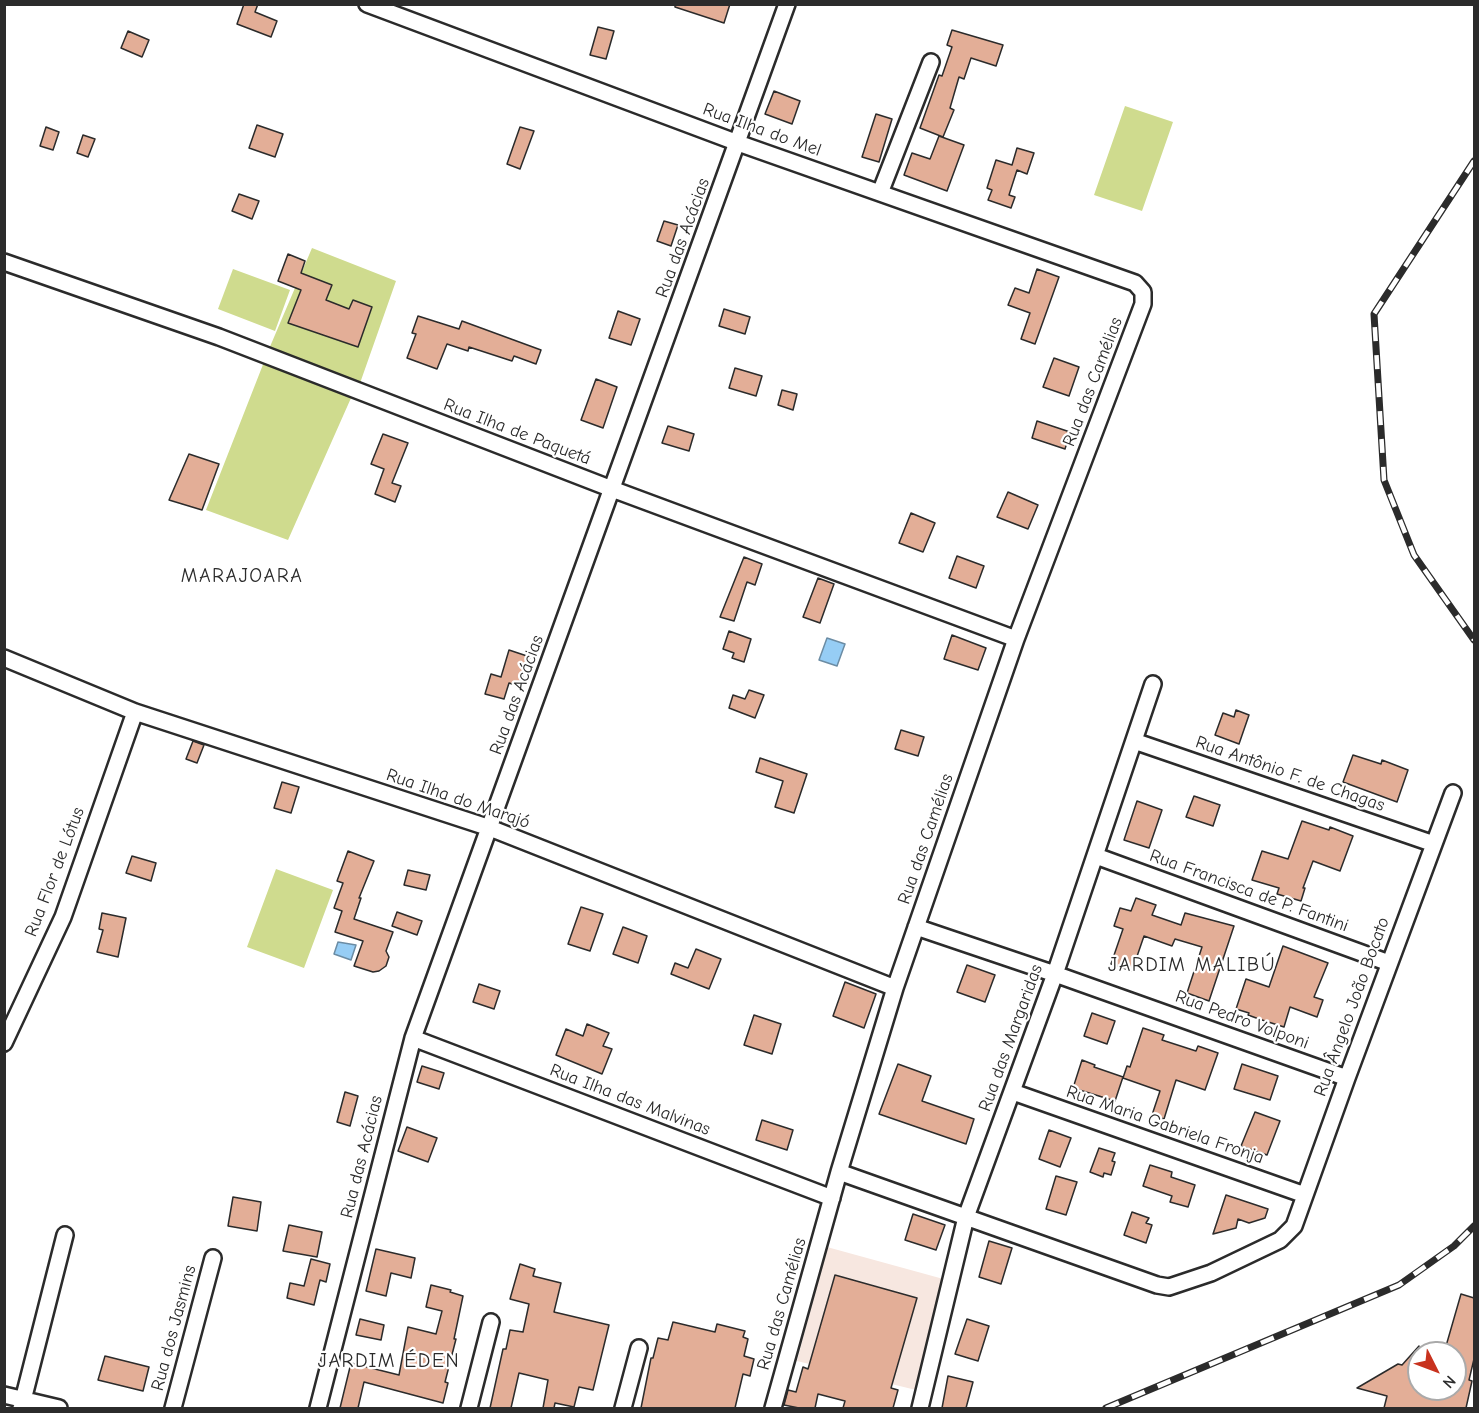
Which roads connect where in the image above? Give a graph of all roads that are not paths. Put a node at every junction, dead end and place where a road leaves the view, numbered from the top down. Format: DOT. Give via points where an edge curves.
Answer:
graph roads {
  1 [pos="367,4"];
  2 [pos="787,4"];
  3 [pos="931,62"];
  4 [pos="738,143"];
  5 [pos="880,193"];
  6 [pos="4,262"];
  7 [pos="1143,292"];
  8 [pos="612,489"];
  9 [pos="1016,639"];
  10 [pos="4,658"];
  11 [pos="1153,684"];
  12 [pos="135,712"];
  13 [pos="1134,741"];
  14 [pos="1453,794"];
  15 [pos="490,828"];
  16 [pos="1434,844"];
  17 [pos="1095,856"];
  18 [pos="916,927"];
  19 [pos="1389,963"];
  20 [pos="1055,974"];
  21 [pos="895,988"];
  22 [pos="413,1038"];
  23 [pos="4,1043"];
  24 [pos="1347,1078"];
  25 [pos="1012,1092"];
  26 [pos="839,1172"];
  27 [pos="1305,1195"];
  28 [pos="832,1198"];
  29 [pos="966,1217"];
  30 [pos="65,1235"];
  31 [pos="213,1258"];
  32 [pos="491,1322"];
  33 [pos="639,1348"];
  34 [pos="4,1395"];
  35 [pos="22,1404"];
  36 [pos="58,1408"];
  37 [pos="173,1408"];
  38 [pos="318,1408"];
  39 [pos="469,1408"];
  40 [pos="623,1408"];
  41 [pos="773,1408"];
  42 [pos="920,1408"];
  1 -- 4 [label="street, Rua Ilha do Mel"];
  2 -- 4 [label="street, Rua das Acácias"];
  3 -- 5 [label="street"];
  4 -- 5 [label="street, Rua Ilha do Mel"];
  4 -- 8 [label="street, Rua das Acácias"];
  5 -- 7 [label="street, Rua Ilha do Mel" via="1135,283"];
  6 -- 8 [label="street, Rua Ilha de Paquetá" via="219,338"];
  7 -- 9 [label="street, Rua das Camélias" via="1143,304"];
  8 -- 9 [label="street, Rua Ilha de Paquetá"];
  8 -- 15 [label="street, Rua das Acácias"];
  9 -- 18 [label="street, Rua das Camélias"];
  10 -- 12 [label="street, Rua Ilha do Marajó"];
  11 -- 13 [label="street, Rua das Margaridas"];
  12 -- 15 [label="street, Rua Ilha do Marajó"];
  12 -- 23 [label="street, Rua Flor de Lótus" via="63,917"];
  13 -- 16 [label="street, Rua Antônio F. de Chagas"];
  13 -- 17 [label="street, Rua das Margaridas"];
  14 -- 16 [label="street, Rua Ângelo João Bocato"];
  15 -- 21 [label="street, Rua Ilha do Marajó"];
  15 -- 22 [label="street, Rua das Acácias"];
  16 -- 19 [label="street, Rua Ângelo João Bocato"];
  17 -- 19 [label="street, Rua Francisca de P. Fantini"];
  17 -- 20 [label="street, Rua das Margaridas"];
  18 -- 20 [label="street, Rua Pedro Volponi"];
  18 -- 21 [label="street, Rua das Camélias"];
  19 -- 24 [label="street, Rua Ângelo João Bocato"];
  20 -- 24 [label="street, Rua Pedro Volponi"];
  20 -- 25 [label="street, Rua das Margaridas"];
  21 -- 26 [label="street, Rua das Camélias"];
  22 -- 28 [label="street, Rua Ilha das Malvinas"];
  22 -- 38 [label="street, Rua das Acácias"];
  24 -- 27 [label="street, Rua Ângelo João Bocato"];
  25 -- 27 [label="street, Rua Maria Gabriela Fronja"];
  25 -- 29 [label="street, Rua das Margaridas"];
  26 -- 28 [label="street, Rua das Camélias"];
  26 -- 29 [label="street"];
  27 -- 29 [label="street, Rua Ângelo João Bocato" via="1294,1226 1280,1240 1211,1274 1169,1287"];
  28 -- 41 [label="street, Rua das Camélias"];
  29 -- 42 [label="street, Rua das Margaridas"];
  30 -- 35 [label="street"];
  31 -- 37 [label="street, Rua dos Jasmins"];
  32 -- 39 [label="street"];
  33 -- 40 [label="street"];
  34 -- 35 [label="street"];
  35 -- 36 [label="street"];
}
